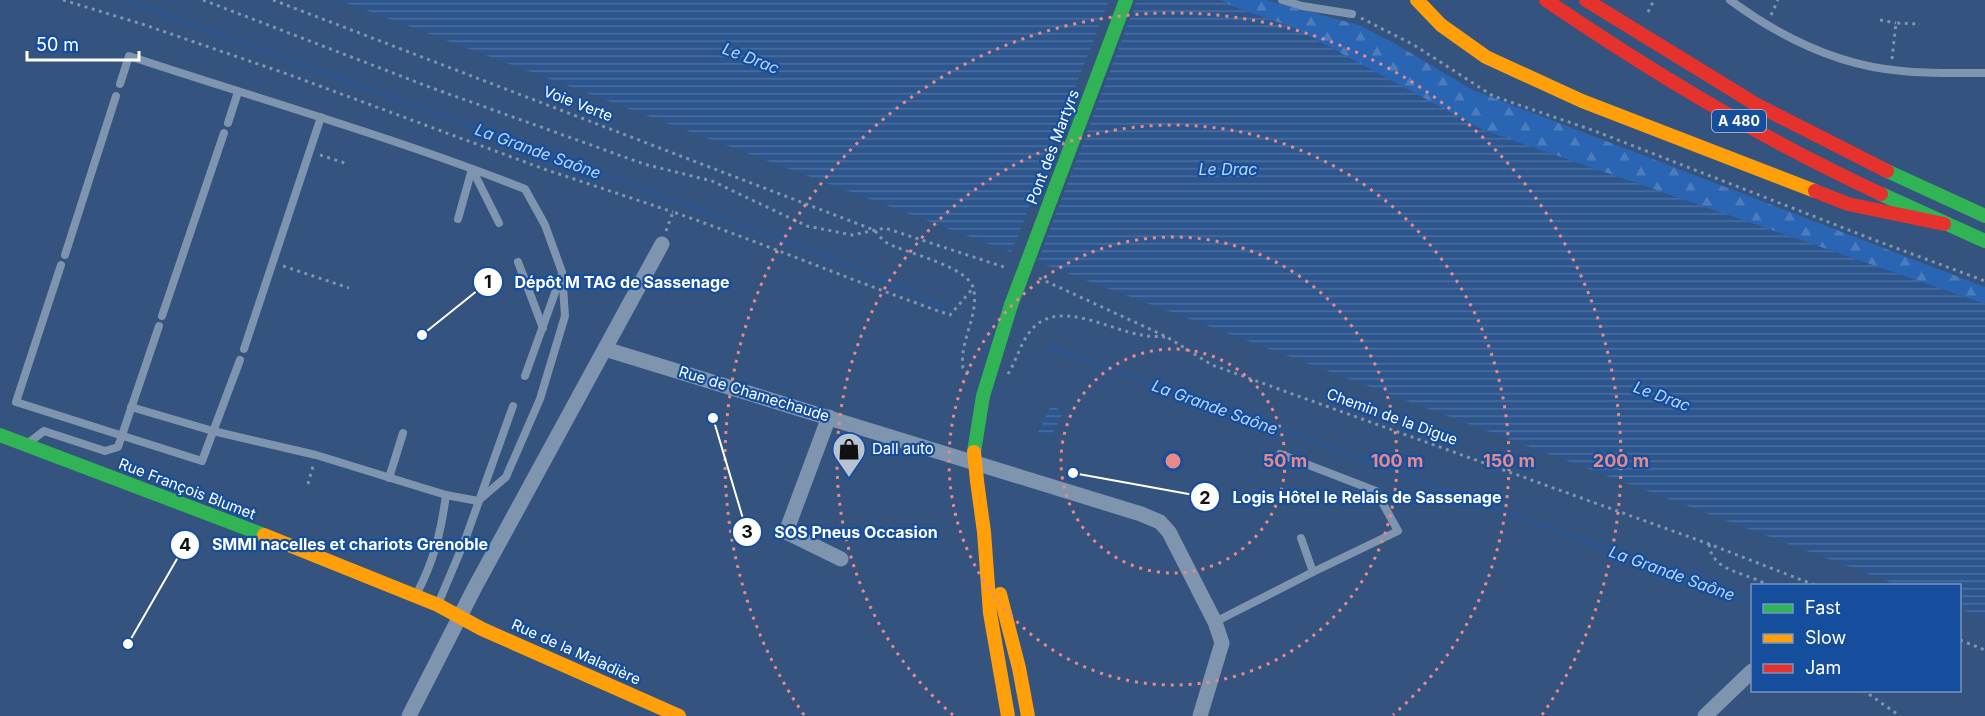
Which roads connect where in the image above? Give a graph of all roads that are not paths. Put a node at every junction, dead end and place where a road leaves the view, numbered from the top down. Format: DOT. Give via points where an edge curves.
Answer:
graph roads {
  1 [pos="1126,0"];
  2 [pos="1282,0"];
  3 [pos="1404,0"];
  4 [pos="1417,0"];
  5 [pos="1546,0"];
  6 [pos="1586,0"];
  7 [pos="1730,0"];
  8 [pos="1352,14"];
  9 [pos="1435,19"];
  10 [pos="1985,73"];
  11 [pos="120,84"];
  12 [pos="238,92"];
  13 [pos="117,96"];
  14 [pos="321,117"];
  15 [pos="228,123"];
  16 [pos="224,134"];
  17 [pos="472,169"];
  18 [pos="1985,216"];
  19 [pos="458,219"];
  20 [pos="499,222"];
  21 [pos="1944,224"];
  22 [pos="1985,241"];
  23 [pos="662,244"];
  24 [pos="64,255"];
  25 [pos="518,262"];
  26 [pos="61,265"];
  27 [pos="562,272"];
  28 [pos="162,316"];
  29 [pos="159,326"];
  30 [pos="543,328"];
  31 [pos="244,349"];
  32 [pos="605,349"];
  33 [pos="240,360"];
  34 [pos="525,376"];
  35 [pos="513,406"];
  36 [pos="131,407"];
  37 [pos="829,417"];
  38 [pos="213,431"];
  39 [pos="404,433"];
  40 [pos="0,435"];
  41 [pos="122,436"];
  42 [pos="26,445"];
  43 [pos="1280,454"];
  44 [pos="389,478"];
  45 [pos="446,495"];
  46 [pos="478,501"];
  47 [pos="984,532"];
  48 [pos="1301,538"];
  49 [pos="841,559"];
  50 [pos="1313,572"];
  51 [pos="415,596"];
  52 [pos="438,605"];
  53 [pos="460,616"];
  54 [pos="1215,622"];
  55 [pos="1751,672"];
  56 [pos="409,716"];
  57 [pos="679,716"];
  58 [pos="1006,716"];
  59 [pos="1028,716"];
  60 [pos="1200,716"];
  61 [pos="1705,716"];
  1 -- 47 [label="main road, Pont des Martyrs, bridge" via="986,380 974,452"];
  2 -- 8 [label="lane"];
  3 -- 9 [label="main road"];
  4 -- 9 [label="main road"];
  5 -- 21 [label="main road, A 480" via="1649,68 1756,131 1844,178"];
  6 -- 18 [label="main road, A 480" via="1780,118"];
  7 -- 10 [label="lane" via="1786,37 1866,66"];
  9 -- 21 [label="main road" via="1486,57 1582,101 1848,204"];
  11 -- 12 [label="lane" via="129,56"];
  12 -- 14 [label="lane"];
  12 -- 15 [label="lane"];
  13 -- 24 [label="lane"];
  14 -- 17 [label="lane"];
  14 -- 31 [label="lane"];
  16 -- 28 [label="lane"];
  17 -- 19 [label="lane"];
  17 -- 20 [label="lane"];
  17 -- 27 [label="lane" via="525,189 545,225"];
  21 -- 22 [label="main road, A 480"];
  23 -- 32 [label="street"];
  25 -- 30 [label="lane"];
  26 -- 41 [label="lane" via="16,402"];
  27 -- 30 [label="lane"];
  27 -- 46 [label="lane" via="565,316 540,399 506,477"];
  29 -- 36 [label="lane"];
  30 -- 34 [label="lane"];
  32 -- 37 [label="street, Rue de Chamechaude"];
  32 -- 53 [label="street"];
  33 -- 38 [label="lane"];
  35 -- 46 [label="lane"];
  36 -- 38 [label="lane"];
  36 -- 41 [label="lane"];
  37 -- 49 [label="street" via="786,532"];
  37 -- 54 [label="street, Rue de Chamechaude" via="1160,522 1169,532"];
  38 -- 41 [label="lane" via="202,461"];
  38 -- 44 [label="lane" via="316,455"];
  39 -- 44 [label="lane"];
  40 -- 42 [label="main road, Rue François Blumet"];
  41 -- 42 [label="lane" via="118,447 105,451 44,431"];
  42 -- 51 [label="main road, Rue François Blumet"];
  43 -- 50 [label="lane" via="1376,491 1398,531"];
  44 -- 45 [label="lane"];
  45 -- 46 [label="lane"];
  45 -- 51 [label="lane" via="441,534"];
  46 -- 52 [label="lane"];
  47 -- 58 [label="main road" via="990,613"];
  47 -- 59 [label="main road"];
  48 -- 50 [label="lane"];
  50 -- 54 [label="lane"];
  51 -- 52 [label="main road, Rue François Blumet"];
  52 -- 53 [label="main road, Rue François Blumet"];
  53 -- 56 [label="street"];
  53 -- 57 [label="main road, Rue de la Maladière"];
  54 -- 60 [label="street, Rue de Chamechaude" via="1222,643"];
  55 -- 61 [label="street"];
}
